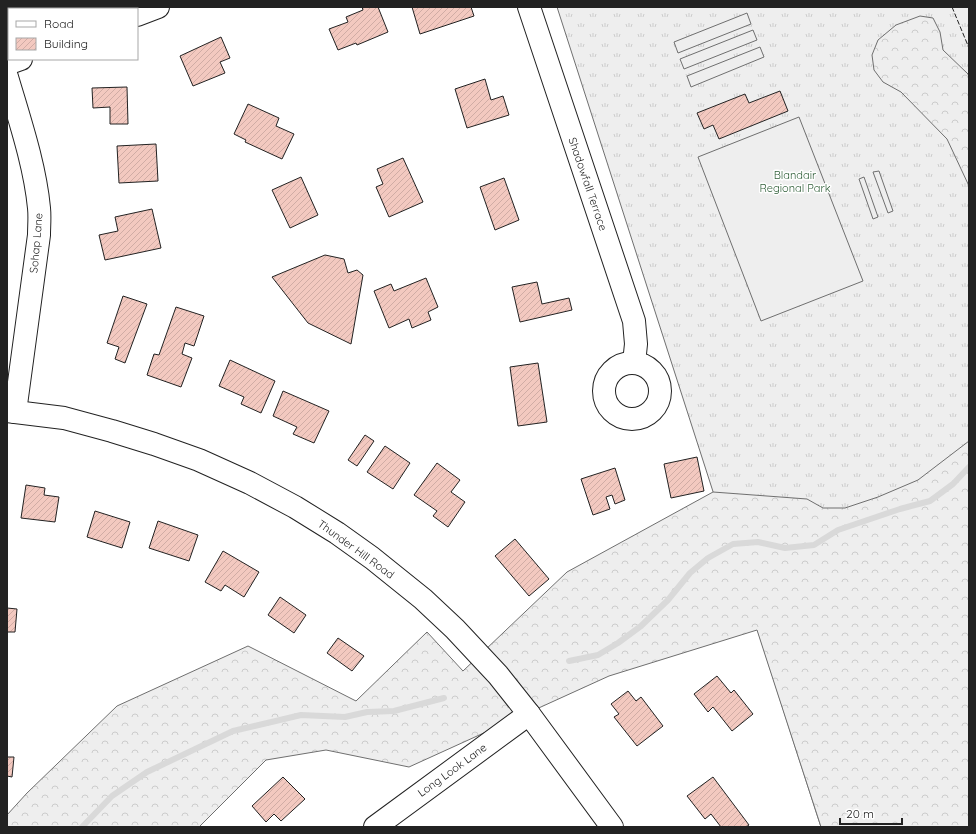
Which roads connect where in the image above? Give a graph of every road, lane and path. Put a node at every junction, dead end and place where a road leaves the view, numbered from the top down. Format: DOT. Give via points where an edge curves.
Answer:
graph roads {
  1 [pos="158,7"];
  2 [pos="528,7"];
  3 [pos="138,15"];
  4 [pos="18,60"];
  5 [pos="7,64"];
  6 [pos="7,77"];
  7 [pos="634,363"];
  8 [pos="11,412"];
  9 [pos="529,714"];
  10 [pos="375,827"];
  11 [pos="612,827"];
  1 -- 3 [label="street"];
  2 -- 7 [label="street, Shadowfall Terrace" via="634,321"];
  4 -- 5 [label="street"];
  6 -- 8 [label="street, Sohap Lane" via="34,176 39,208 39,235"];
  8 -- 9 [label="street, Thunder Hill Road" via="64,418 154,444 199,460 295,507 372,558 423,599 498,675"];
  9 -- 10 [label="street, Long Look Lane"];
  9 -- 11 [label="street, Thunder Hill Road"];
}
